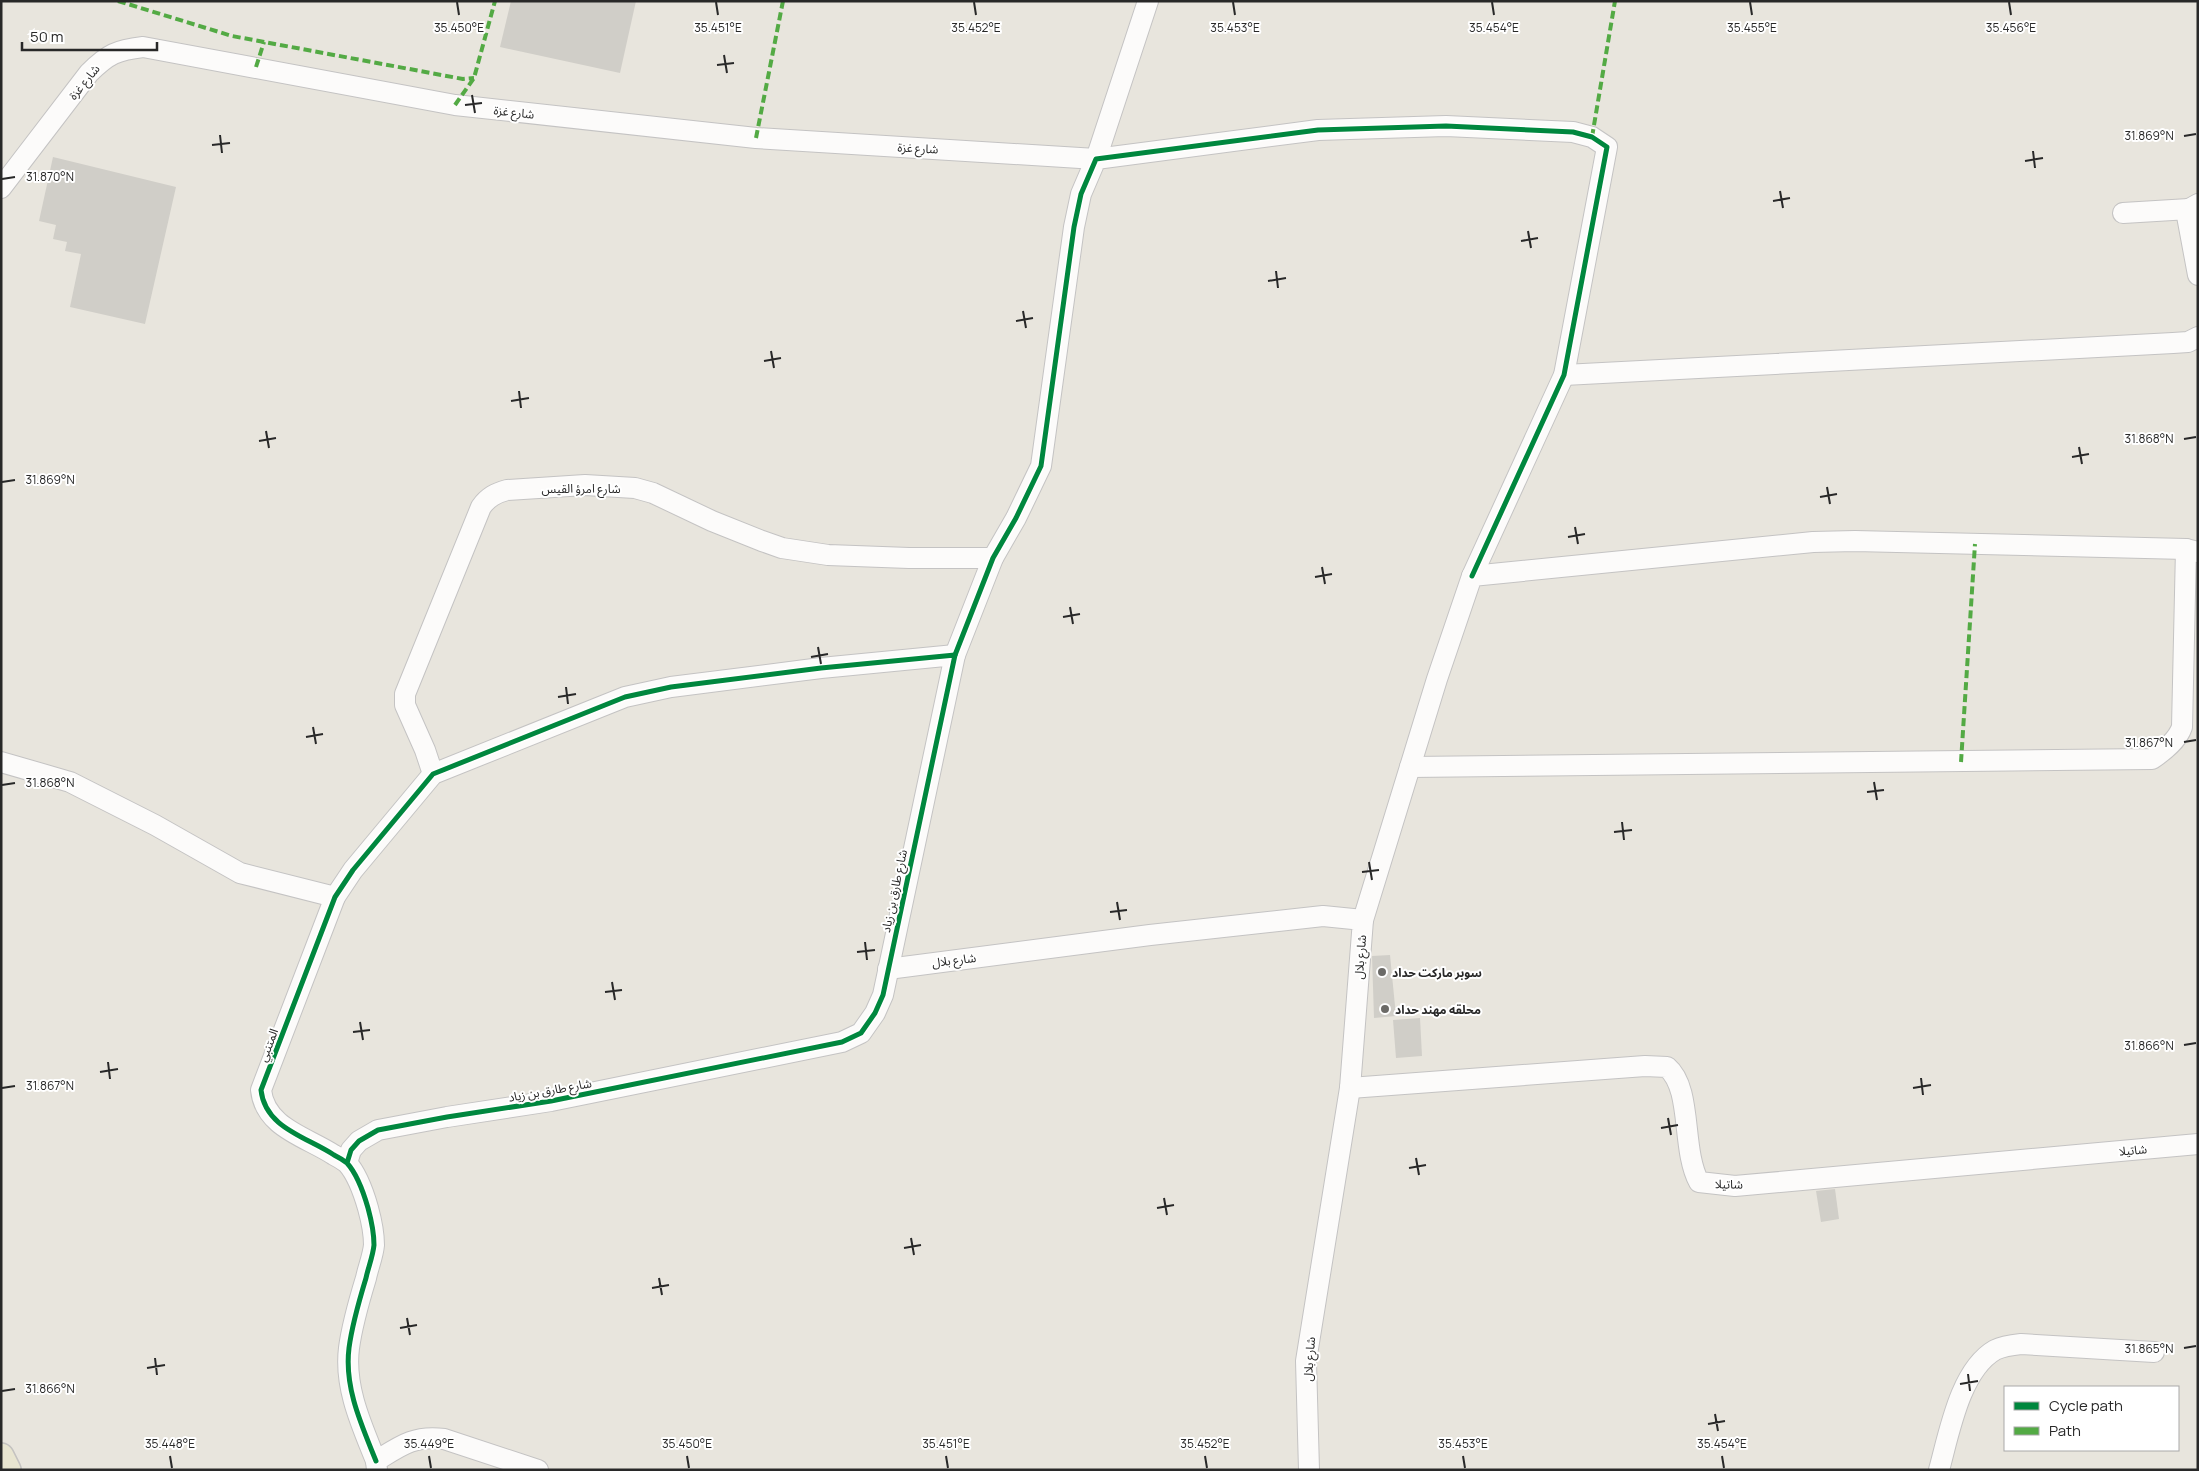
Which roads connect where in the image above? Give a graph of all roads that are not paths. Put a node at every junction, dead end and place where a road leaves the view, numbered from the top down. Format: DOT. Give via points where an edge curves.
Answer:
graph roads {
  1 [pos="1148,1"];
  2 [pos="1096,159"];
  3 [pos="1,188"];
  4 [pos="2193,206"];
  5 [pos="2123,213"];
  6 [pos="2198,275"];
  7 [pos="2198,337"];
  8 [pos="1564,375"];
  9 [pos="2192,550"];
  10 [pos="993,558"];
  11 [pos="1472,576"];
  12 [pos="955,655"];
  13 [pos="1,762"];
  14 [pos="1410,767"];
  15 [pos="432,774"];
  16 [pos="335,897"];
  17 [pos="1363,920"];
  18 [pos="888,969"];
  19 [pos="1350,1088"];
  20 [pos="2198,1144"];
  21 [pos="347,1163"];
  22 [pos="2154,1352"];
  23 [pos="1,1456"];
  24 [pos="377,1466"];
  25 [pos="8,1470"];
  26 [pos="538,1470"];
  27 [pos="1309,1470"];
  28 [pos="1939,1470"];
  1 -- 2 [label="street, شارع طارق بن زياد"];
  2 -- 3 [label="street, شارع غزة" via="756,138 455,105 144,47 116,51 104,58"];
  2 -- 8 [label="street, شارع غزة" via="1318,130 1456,126 1573,132 1592,137 1607,148"];
  2 -- 10 [label="street, شارع طارق بن زياد" via="1081,194 1074,227 1041,466"];
  4 -- 5 [label="street"];
  4 -- 6 [label="street" via="2188,225"];
  7 -- 8 [label="street" via="2188,342 2163,344"];
  8 -- 11 [label="street"];
  9 -- 11 [label="street" via="1813,542"];
  9 -- 14 [label="street" via="2182,727 2179,735 2152,759"];
  10 -- 12 [label="street, شارع طارق بن زياد"];
  10 -- 15 [label="street, شارع امرؤ القيس" via="828,555 782,548 635,488 585,485 497,492 481,507 405,694 405,705"];
  11 -- 14 [label="street"];
  12 -- 15 [label="street" via="821,668 625,697"];
  12 -- 18 [label="street, شارع طارق بن زياد"];
  13 -- 16 [label="street" via="70,782 240,872"];
  14 -- 17 [label="street"];
  15 -- 16 [label="street" via="353,870"];
  16 -- 21 [label="street, المتنبي" via="261,1090 266,1110 280,1125"];
  17 -- 18 [label="street, شارع بلال" via="1323,916"];
  17 -- 19 [label="street, شارع بلال"];
  18 -- 21 [label="street, شارع طارق بن زياد" via="875,1014 861,1033 842,1042 551,1101 378,1130 359,1141 351,1150"];
  19 -- 20 [label="street, شاتيلا" via="1667,1067 1675,1073 1680,1086 1689,1154 1699,1182 1735,1186"];
  19 -- 27 [label="street, شارع بلال" via="1306,1361"];
  21 -- 24 [label="street" via="360,1185 373,1231 374,1247 356,1314 349,1366 358,1416"];
  22 -- 28 [label="street" via="2020,1344 2003,1346 1984,1358 1973,1372 1953,1416"];
  23 -- 25 [label="main road"];
  24 -- 26 [label="street" via="403,1444 429,1437"];
}
